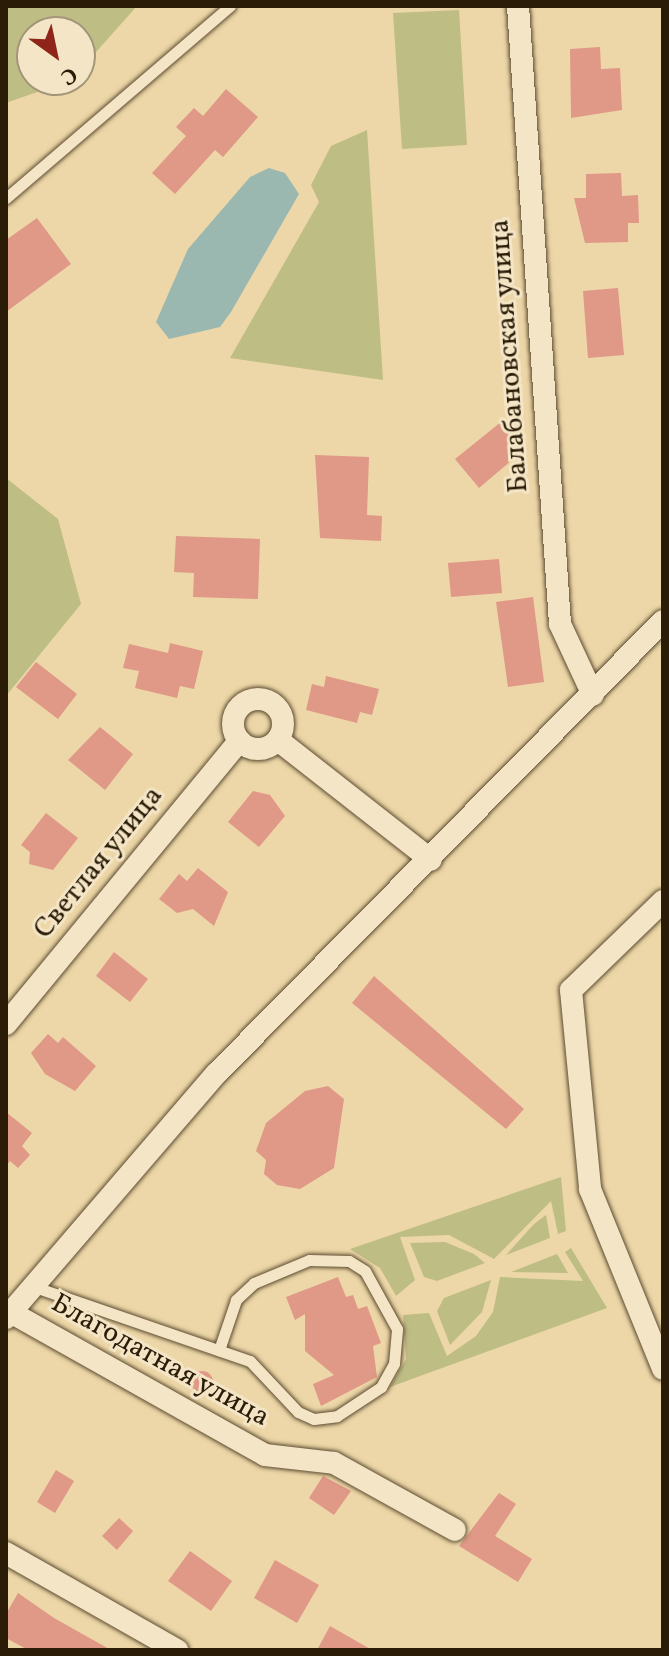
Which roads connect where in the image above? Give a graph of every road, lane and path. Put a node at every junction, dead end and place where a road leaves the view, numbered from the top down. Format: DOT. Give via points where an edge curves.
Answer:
graph roads {
  1 [pos="230,6"];
  2 [pos="518,6"];
  3 [pos="6,198"];
  4 [pos="663,621"];
  5 [pos="593,695"];
  6 [pos="278,740"];
  7 [pos="239,741"];
  8 [pos="431,860"];
  9 [pos="663,901"];
  10 [pos="6,1024"];
  11 [pos="35,1287"];
  12 [pos="9,1315"];
  13 [pos="219,1350"];
  14 [pos="663,1369"];
  15 [pos="455,1530"];
  16 [pos="6,1553"];
  17 [pos="177,1650"];
  1 -- 3 [label="lane"];
  2 -- 5 [label="street, Балабановская улица" via="560,624"];
  4 -- 5 [label="street"];
  5 -- 8 [label="street"];
  6 -- 7 [label="street" via="261,749"];
  6 -- 7 [label="street, Светлая улица" via="279,709 258,698 233,717"];
  6 -- 8 [label="street"];
  7 -- 10 [label="street, Светлая улица"];
  8 -- 11 [label="street" via="216,1074"];
  9 -- 14 [label="street" via="571,990 590,1189"];
  11 -- 12 [label="street"];
  11 -- 13 [label="lane"];
  12 -- 15 [label="street, Благодатная улица" via="265,1455 334,1463"];
  13 -- 13 [label="lane" via="236,1300 254,1283 309,1260 349,1261 365,1271 397,1329 394,1364 381,1387 337,1416 314,1419 298,1412 250,1361"];
  16 -- 17 [label="street"];
}
